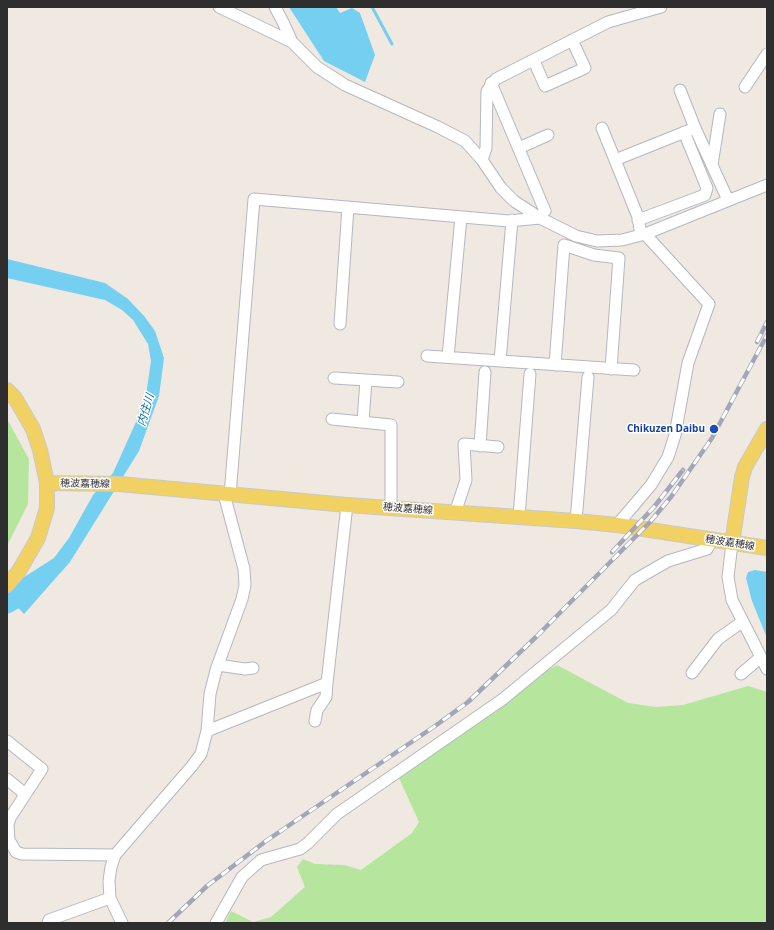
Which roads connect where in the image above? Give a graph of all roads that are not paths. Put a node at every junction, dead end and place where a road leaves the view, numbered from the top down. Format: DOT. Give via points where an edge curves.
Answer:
graph roads {
  1 [pos="219,7"];
  2 [pos="274,7"];
  3 [pos="661,7"];
  4 [pos="572,40"];
  5 [pos="292,42"];
  6 [pos="767,54"];
  7 [pos="534,61"];
  8 [pos="491,83"];
  9 [pos="745,87"];
  10 [pos="680,90"];
  11 [pos="720,114"];
  12 [pos="602,128"];
  13 [pos="690,130"];
  14 [pos="548,135"];
  15 [pos="519,148"];
  16 [pos="482,160"];
  17 [pos="615,160"];
  18 [pos="712,165"];
  19 [pos="767,184"];
  20 [pos="728,200"];
  21 [pos="348,206"];
  22 [pos="543,214"];
  23 [pos="461,217"];
  24 [pos="512,220"];
  25 [pos="638,220"];
  26 [pos="643,235"];
  27 [pos="340,324"];
  28 [pos="427,356"];
  29 [pos="448,357"];
  30 [pos="500,361"];
  31 [pos="554,365"];
  32 [pos="610,369"];
  33 [pos="634,370"];
  34 [pos="485,372"];
  35 [pos="530,374"];
  36 [pos="588,377"];
  37 [pos="334,378"];
  38 [pos="366,380"];
  39 [pos="398,382"];
  40 [pos="7,390"];
  41 [pos="332,419"];
  42 [pos="363,422"];
  43 [pos="767,429"];
  44 [pos="480,446"];
  45 [pos="498,447"];
  46 [pos="48,484"];
  47 [pos="227,495"];
  48 [pos="347,505"];
  49 [pos="391,508"];
  50 [pos="455,513"];
  51 [pos="519,517"];
  52 [pos="576,520"];
  53 [pos="617,525"];
  54 [pos="712,540"];
  55 [pos="732,543"];
  56 [pos="767,548"];
  57 [pos="7,585"];
  58 [pos="742,622"];
  59 [pos="761,657"];
  60 [pos="218,665"];
  61 [pos="253,668"];
  62 [pos="767,669"];
  63 [pos="692,673"];
  64 [pos="741,674"];
  65 [pos="327,683"];
  66 [pos="314,721"];
  67 [pos="207,731"];
  68 [pos="7,741"];
  69 [pos="7,779"];
  70 [pos="25,794"];
  71 [pos="115,855"];
  72 [pos="110,898"];
  73 [pos="218,922"];
  74 [pos="48,923"];
  75 [pos="122,923"];
  1 -- 5 [label="street"];
  2 -- 5 [label="street" via="284,22"];
  3 -- 4 [label="street" via="608,22"];
  4 -- 7 [label="street"];
  4 -- 7 [label="street" via="585,68 545,86"];
  5 -- 16 [label="street" via="317,67 345,85 465,141"];
  6 -- 9 [label="street"];
  7 -- 8 [label="street"];
  8 -- 15 [label="street"];
  8 -- 16 [label="street" via="487,91 486,148"];
  10 -- 13 [label="street"];
  11 -- 18 [label="street"];
  12 -- 17 [label="street"];
  13 -- 17 [label="street"];
  13 -- 18 [label="street"];
  13 -- 25 [label="street" via="708,188 705,195"];
  14 -- 15 [label="street"];
  15 -- 22 [label="street"];
  16 -- 22 [label="street" via="501,188 514,201"];
  17 -- 25 [label="street"];
  18 -- 20 [label="street"];
  19 -- 20 [label="street"];
  20 -- 26 [label="street"];
  21 -- 23 [label="street"];
  21 -- 27 [label="street"];
  21 -- 47 [label="street" via="254,199"];
  22 -- 24 [label="street"];
  22 -- 26 [label="street" via="576,236 597,241 622,240"];
  23 -- 24 [label="street"];
  23 -- 29 [label="street"];
  24 -- 30 [label="street"];
  25 -- 26 [label="street"];
  26 -- 53 [label="street" via="710,304 688,363 675,435 668,457 650,485"];
  28 -- 29 [label="street"];
  29 -- 30 [label="street"];
  30 -- 31 [label="street"];
  31 -- 32 [label="street"];
  31 -- 32 [label="street" via="564,245 594,255 619,258"];
  32 -- 33 [label="street"];
  34 -- 44 [label="street"];
  35 -- 51 [label="street"];
  36 -- 52 [label="street"];
  37 -- 38 [label="street"];
  38 -- 39 [label="street"];
  38 -- 42 [label="street"];
  40 -- 46 [label="main road" via="15,398 33,429"];
  41 -- 42 [label="street"];
  42 -- 49 [label="street" via="391,425"];
  43 -- 55 [label="main road" via="742,477"];
  44 -- 45 [label="street"];
  44 -- 50 [label="street" via="464,444 466,480"];
  46 -- 47 [label="main road, 穂波嘉穂線" via="119,484"];
  46 -- 57 [label="main road" via="47,508 38,538 20,571"];
  47 -- 48 [label="main road, 穂波嘉穂線"];
  47 -- 60 [label="street" via="244,569 245,585"];
  48 -- 49 [label="main road, 穂波嘉穂線"];
  48 -- 65 [label="street"];
  49 -- 50 [label="main road, 穂波嘉穂線"];
  50 -- 51 [label="main road, 穂波嘉穂線"];
  51 -- 52 [label="main road, 穂波嘉穂線"];
  52 -- 53 [label="main road, 穂波嘉穂線"];
  53 -- 54 [label="main road, 穂波嘉穂線"];
  54 -- 55 [label="main road, 穂波嘉穂線"];
  54 -- 73 [label="street" via="707,549 668,561 635,580 611,610 504,699 336,814 304,846 286,854 261,860 242,877"];
  55 -- 56 [label="main road, 穂波嘉穂線"];
  55 -- 58 [label="street" via="728,577 732,600"];
  58 -- 59 [label="street"];
  58 -- 63 [label="street" via="718,639"];
  59 -- 62 [label="street"];
  59 -- 64 [label="street"];
  60 -- 61 [label="street"];
  60 -- 67 [label="street" via="210,694"];
  65 -- 66 [label="street" via="326,697 317,710"];
  65 -- 67 [label="street"];
  67 -- 71 [label="street" via="201,754"];
  68 -- 70 [label="street" via="42,769"];
  69 -- 70 [label="street"];
  70 -- 71 [label="street" via="8,825 9,840 16,852"];
  71 -- 72 [label="street" via="109,880"];
  72 -- 74 [label="street" via="49,920"];
  72 -- 75 [label="street"];
}
